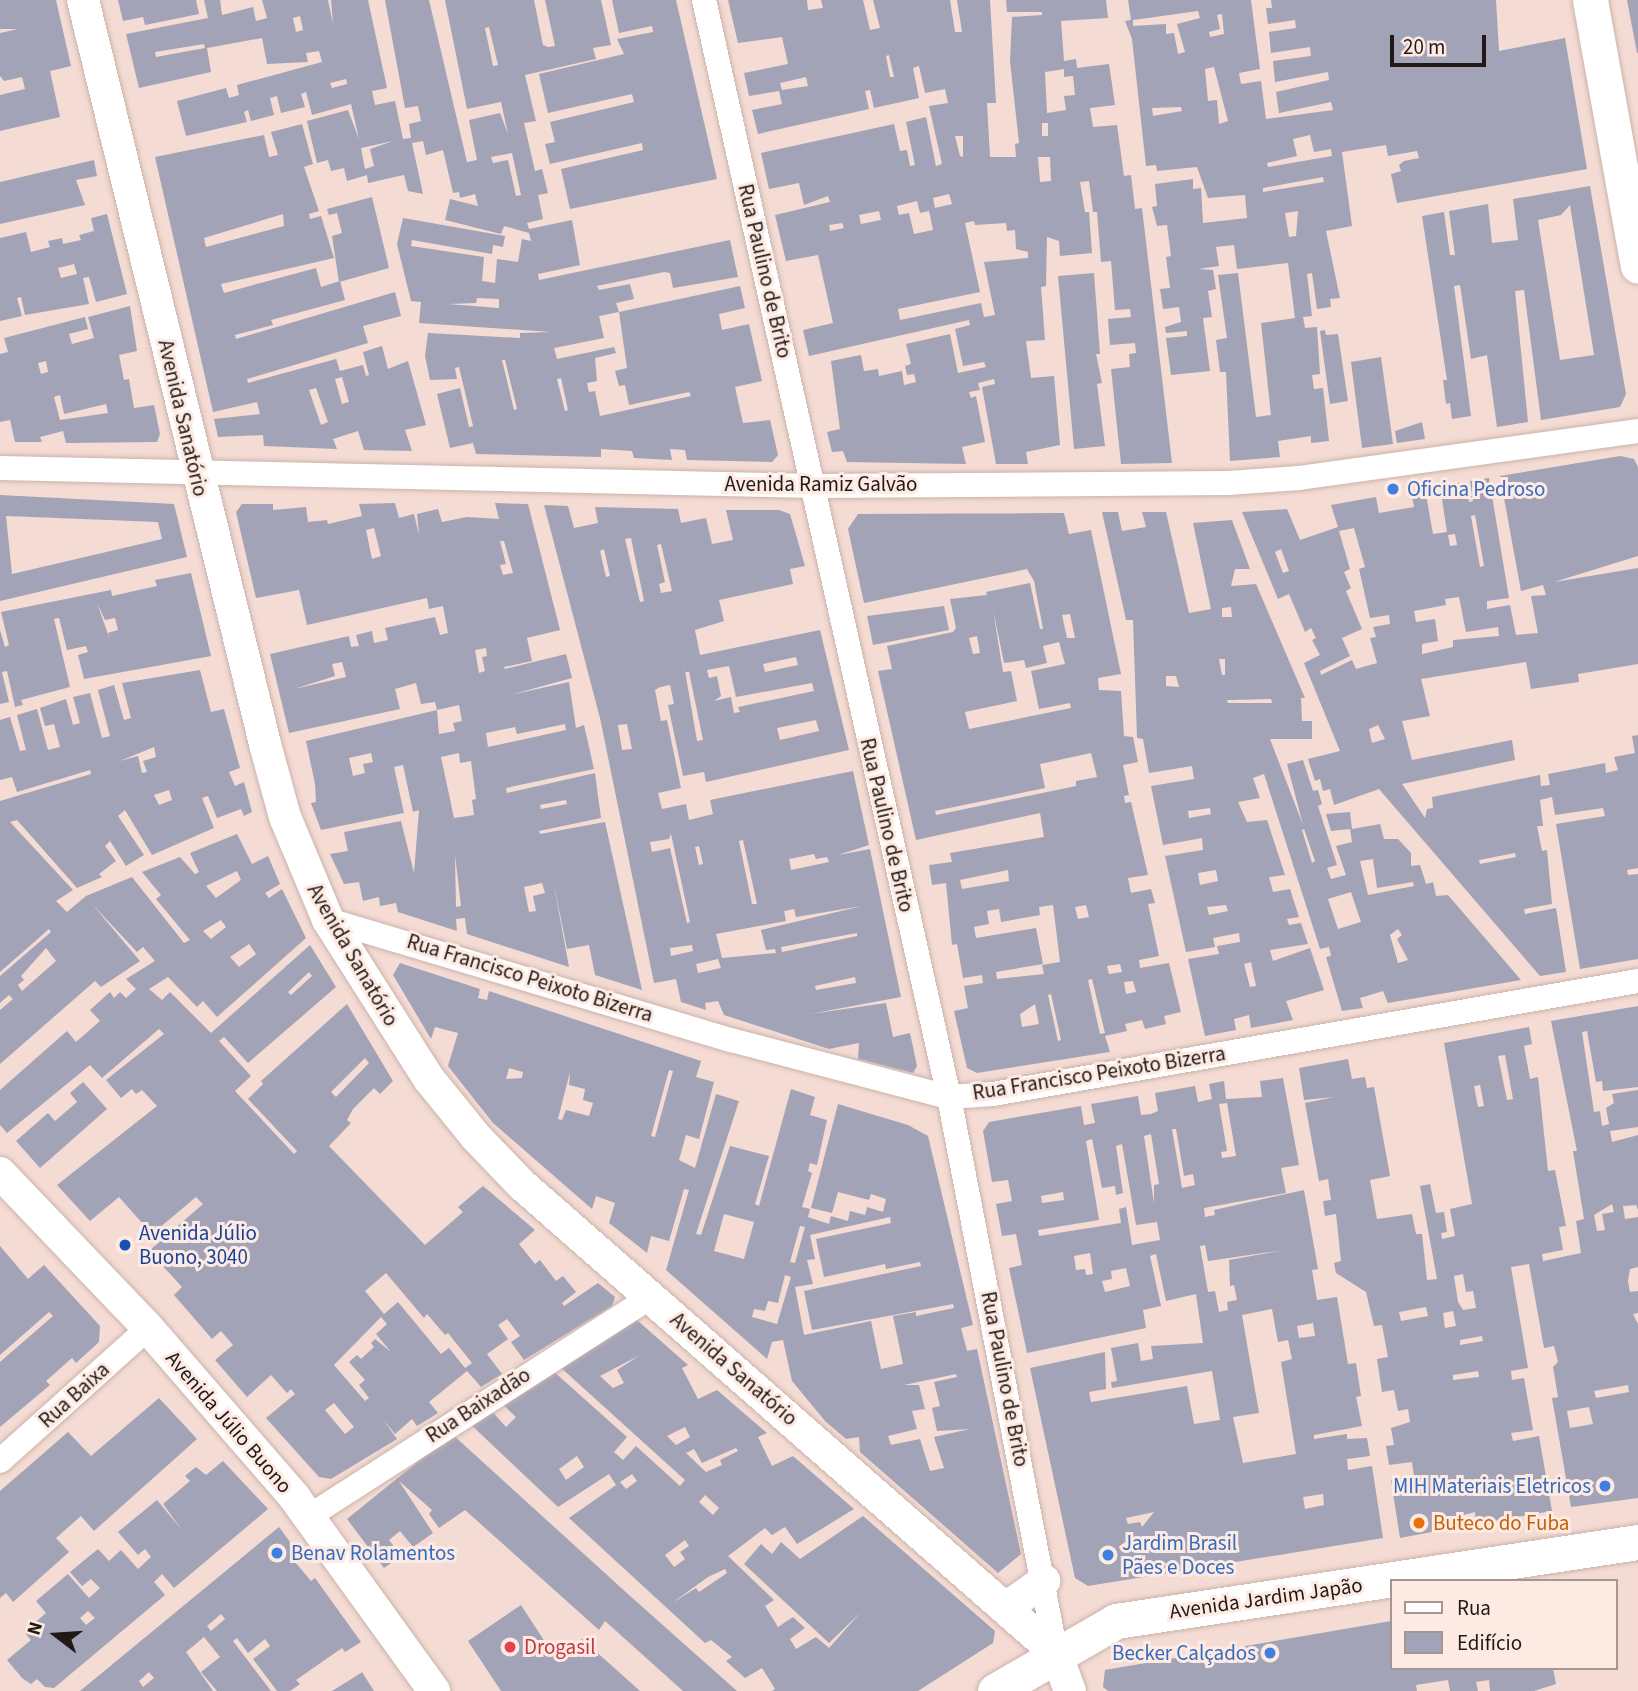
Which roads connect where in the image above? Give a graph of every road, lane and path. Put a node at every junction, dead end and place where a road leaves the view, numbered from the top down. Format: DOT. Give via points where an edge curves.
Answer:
graph roads {
  1 [pos="83,0"];
  2 [pos="704,0"];
  3 [pos="1590,0"];
  4 [pos="1638,266"];
  5 [pos="1638,431"];
  6 [pos="0,468"];
  7 [pos="196,472"];
  8 [pos="813,486"];
  9 [pos="328,920"];
  10 [pos="1638,981"];
  11 [pos="949,1097"];
  12 [pos="0,1173"];
  13 [pos="651,1297"];
  14 [pos="148,1328"];
  15 [pos="0,1461"];
  16 [pos="308,1517"];
  17 [pos="1638,1542"];
  18 [pos="1394,1579"];
  19 [pos="1390,1580"];
  20 [pos="1044,1581"];
  21 [pos="1006,1608"];
  22 [pos="1056,1653"];
  23 [pos="434,1691"];
  24 [pos="995,1691"];
  25 [pos="1070,1691"];
  1 -- 7 [label="street, Avenida Sanatório"];
  2 -- 8 [label="street, Rua Paulino de Brito"];
  3 -- 4 [label="main road"];
  5 -- 8 [label="street, Avenida Ramiz Galvão" via="1299,478 1228,483"];
  6 -- 7 [label="street, Avenida Ramiz Galvão"];
  7 -- 8 [label="street, Avenida Ramiz Galvão"];
  7 -- 9 [label="street, Avenida Sanatório" via="280,803"];
  8 -- 11 [label="street, Rua Paulino de Brito"];
  9 -- 11 [label="street, Rua Francisco Peixoto Bizerra" via="731,1040"];
  9 -- 13 [label="street, Avenida Sanatório" via="429,1079 476,1137 521,1184"];
  10 -- 11 [label="street, Rua Francisco Peixoto Bizerra" via="993,1094"];
  11 -- 20 [label="street, Rua Paulino de Brito"];
  12 -- 14 [label="street, Avenida Júlio Buono"];
  13 -- 16 [label="street, Rua Baixadão"];
  13 -- 21 [label="street, Avenida Sanatório"];
  14 -- 15 [label="street, Rua Baixa"];
  14 -- 16 [label="street, Avenida Júlio Buono"];
  16 -- 23 [label="street, Avenida Júlio Buono"];
  17 -- 18 [label="main road, Avenida Jardim Japão"];
  19 -- 22 [label="main road, Avenida Jardim Japão" via="1116,1621"];
  20 -- 21 [label="street"];
  20 -- 22 [label="street, Rua Paulino de Brito"];
  21 -- 22 [label="street, Avenida Sanatório"];
  22 -- 24 [label="main road, Avenida Jardim Japão"];
  22 -- 25 [label="street"];
}
